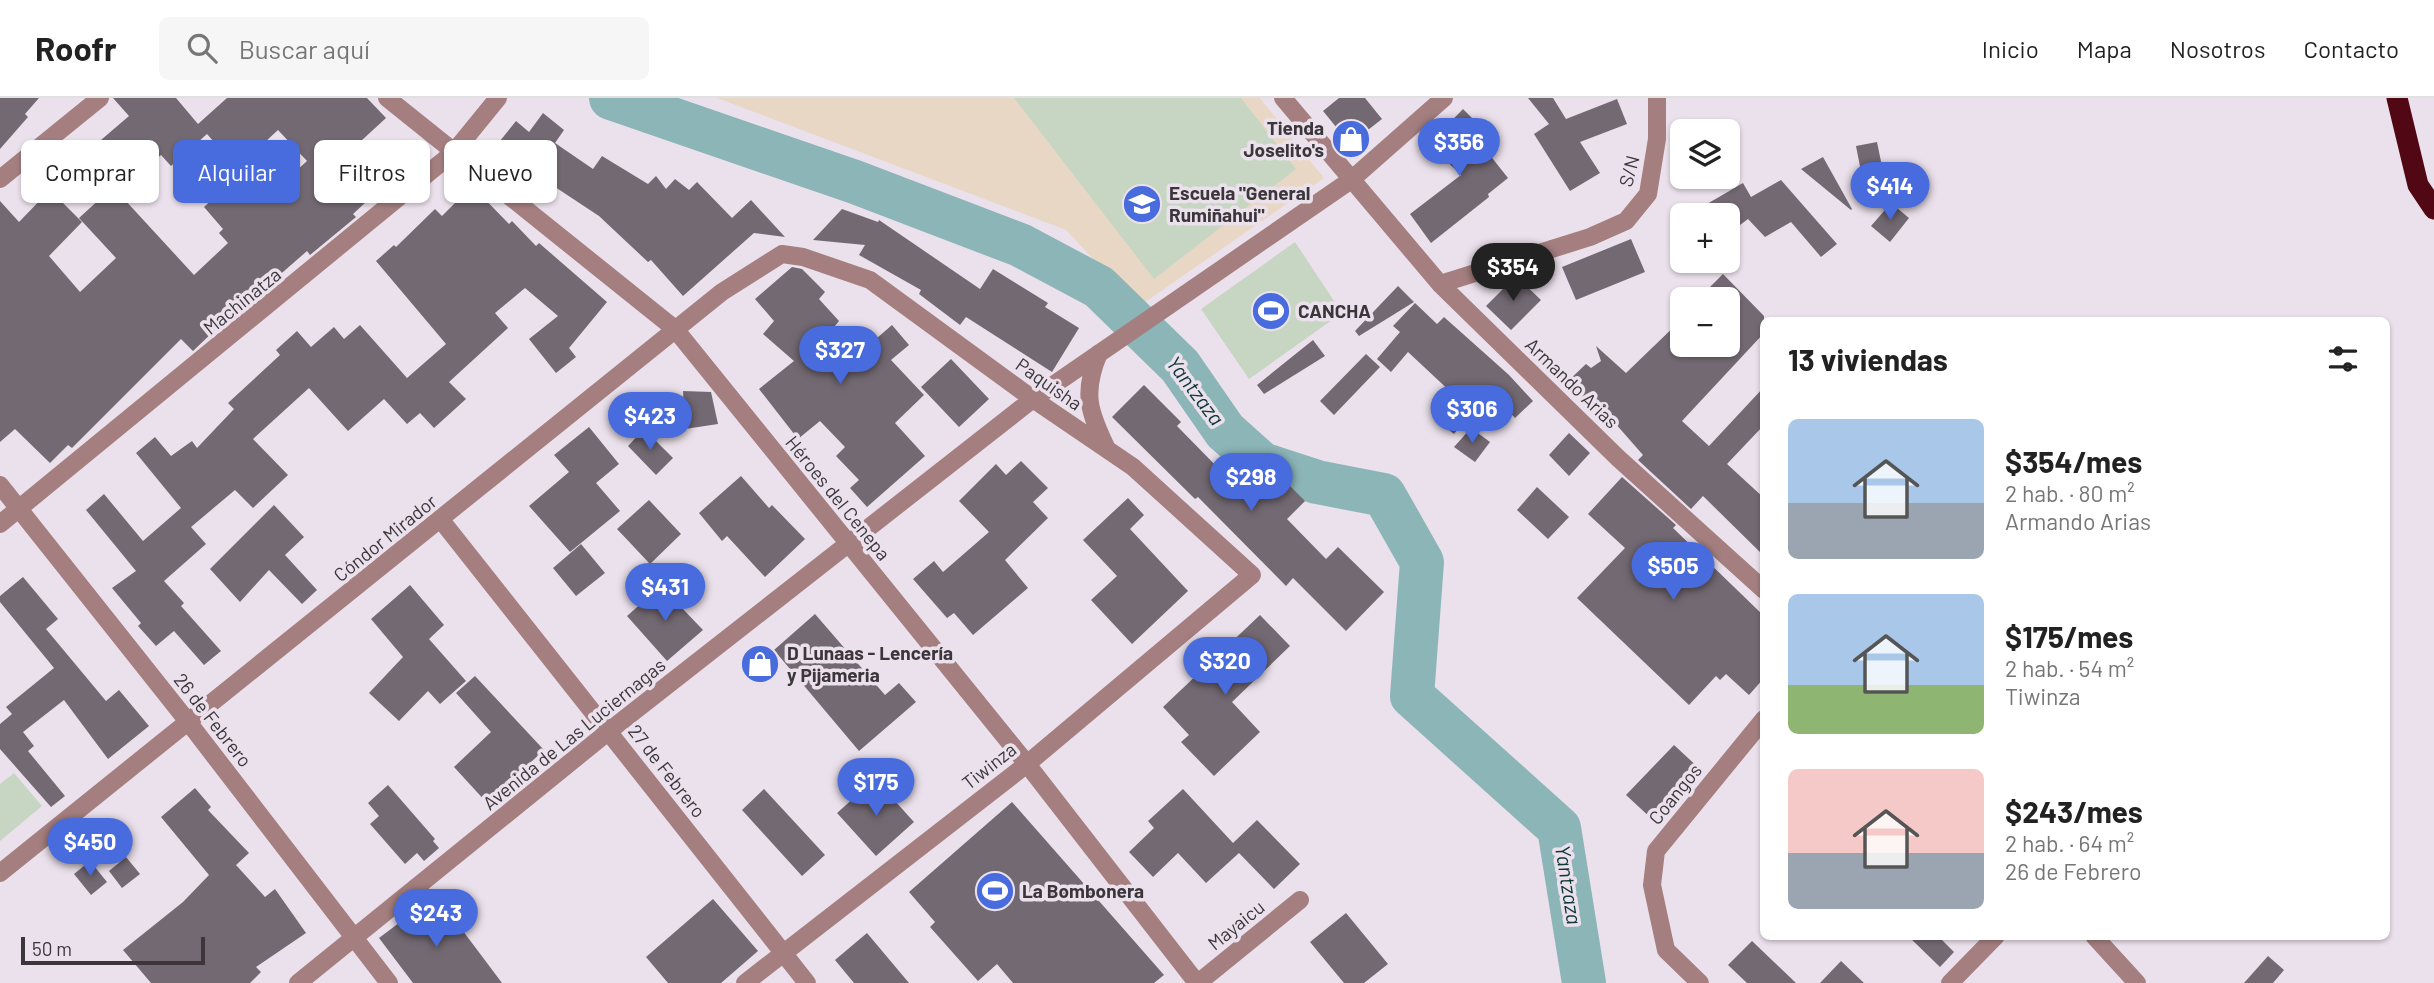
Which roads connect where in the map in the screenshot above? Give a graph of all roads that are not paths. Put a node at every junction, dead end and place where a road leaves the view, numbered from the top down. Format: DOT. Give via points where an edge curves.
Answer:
graph roads {
  1 [pos="100,98"];
  2 [pos="387,98"];
  3 [pos="498,98"];
  4 [pos="1283,98"];
  5 [pos="1444,98"];
  6 [pos="1657,98"];
  7 [pos="2397,98"];
  8 [pos="464,140"];
  9 [pos="444,144"];
  10 [pos="444,160"];
  11 [pos="0,179"];
  12 [pos="1351,180"];
  13 [pos="517,203"];
  14 [pos="2434,209"];
  15 [pos="803,257"];
  16 [pos="1440,284"];
  17 [pos="675,330"];
  18 [pos="1106,349"];
  19 [pos="1033,399"];
  20 [pos="1108,450"];
  21 [pos="0,485"];
  22 [pos="19,509"];
  23 [pos="441,520"];
  24 [pos="0,524"];
  25 [pos="848,543"];
  26 [pos="1252,575"];
  27 [pos="1760,586"];
  28 [pos="189,723"];
  29 [pos="1760,724"];
  30 [pos="609,731"];
  31 [pos="1027,764"];
  32 [pos="0,873"];
  33 [pos="1300,900"];
  34 [pos="355,939"];
  35 [pos="1992,940"];
  36 [pos="2098,940"];
  37 [pos="783,953"];
  38 [pos="298,983"];
  39 [pos="389,983"];
  40 [pos="745,983"];
  41 [pos="807,983"];
  42 [pos="1198,983"];
  43 [pos="1700,983"];
  44 [pos="1950,983"];
  45 [pos="2137,983"];
  1 -- 11 [label="street"];
  2 -- 9 [label="street, Héroes del Cenepa"];
  3 -- 8 [label="street, Machinatza"];
  4 -- 12 [label="street, Armando Arias"];
  5 -- 12 [label="street"];
  6 -- 16 [label="street, S/N" via="1657,139 1648,194 1626,221 1591,237"];
  7 -- 14 [label="highway" via="2418,185"];
  10 -- 22 [label="street, Machinatza"];
  12 -- 16 [label="street, Armando Arias"];
  12 -- 18 [label="street, Avenida de Las Luciernagas"];
  13 -- 17 [label="street, Héroes del Cenepa"];
  15 -- 17 [label="street, Cóndor Mirador" via="782,254 759,266"];
  15 -- 19 [label="street, Paquisha" via="870,280"];
  16 -- 27 [label="street, Armando Arias" via="1618,458"];
  17 -- 23 [label="street, Cóndor Mirador"];
  17 -- 25 [label="street, Héroes del Cenepa"];
  18 -- 19 [label="street, Avenida de Las Luciernagas"];
  18 -- 20 [label="street" via="1090,374 1088,399"];
  19 -- 20 [label="street, Paquisha"];
  19 -- 25 [label="street, Avenida de Las Luciernagas"];
  20 -- 26 [label="street, Paquisha" via="1133,467"];
  21 -- 22 [label="street, 26 de Febrero"];
  22 -- 24 [label="street, Machinatza"];
  22 -- 28 [label="street, 26 de Febrero"];
  23 -- 28 [label="street, Cóndor Mirador"];
  23 -- 30 [label="street, 27 de Febrero"];
  25 -- 30 [label="street, Avenida de Las Luciernagas"];
  25 -- 31 [label="street, Héroes del Cenepa"];
  26 -- 31 [label="street, Tiwinza"];
  28 -- 32 [label="street, Cóndor Mirador"];
  28 -- 34 [label="street, 26 de Febrero"];
  29 -- 43 [label="street, Coangos" via="1656,851 1652,885 1666,950"];
  30 -- 34 [label="street, Avenida de Las Luciernagas"];
  30 -- 37 [label="street, 27 de Febrero"];
  31 -- 37 [label="street, Tiwinza"];
  31 -- 42 [label="street, Héroes del Cenepa"];
  33 -- 42 [label="street, Mayaicu"];
  34 -- 38 [label="street, Avenida de Las Luciernagas"];
  34 -- 39 [label="street, 26 de Febrero"];
  35 -- 44 [label="street"];
  36 -- 45 [label="street"];
  37 -- 40 [label="street, Tiwinza"];
  37 -- 41 [label="street, 27 de Febrero"];
}
